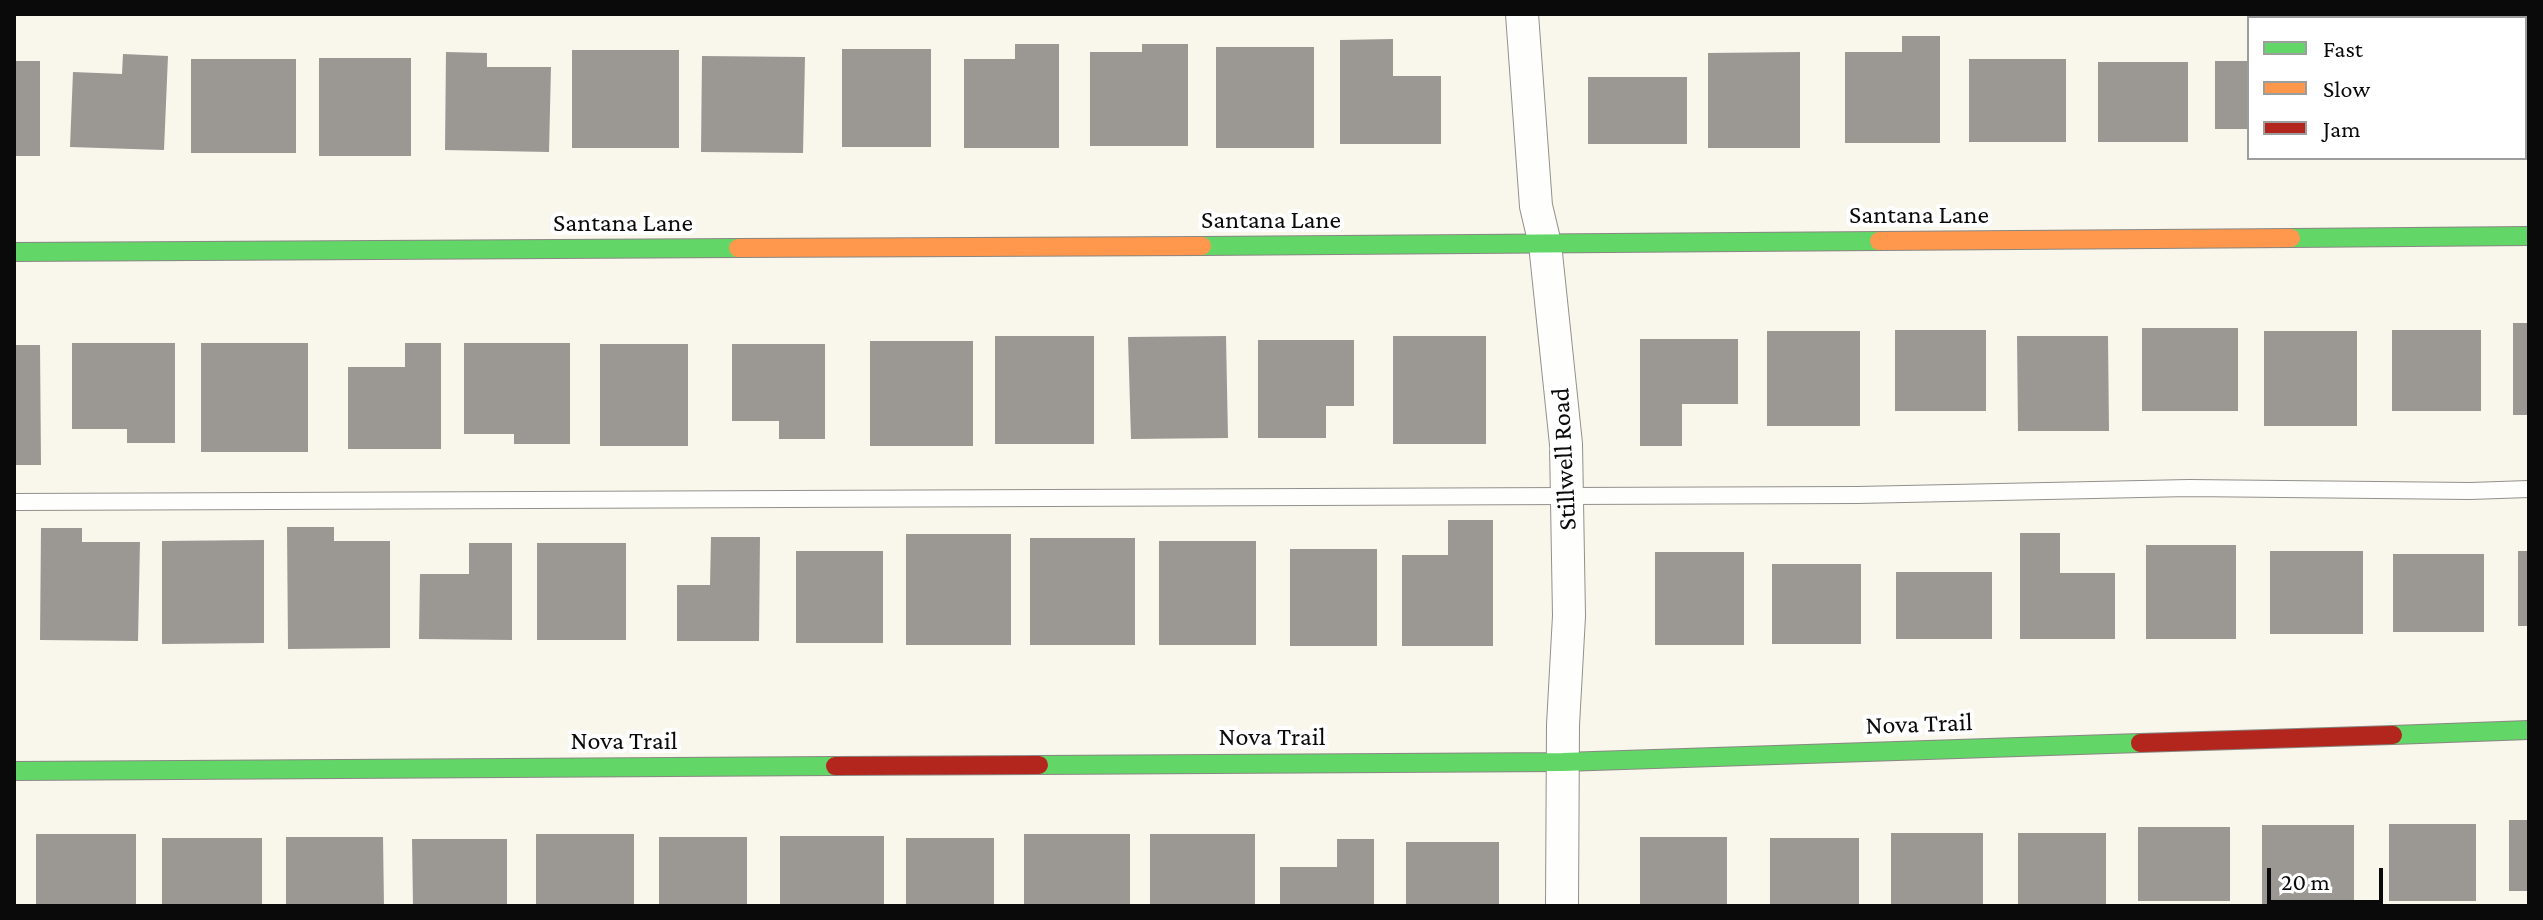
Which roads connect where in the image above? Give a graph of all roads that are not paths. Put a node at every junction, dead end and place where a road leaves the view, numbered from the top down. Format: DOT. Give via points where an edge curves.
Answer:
graph roads {
  1 [pos="1522,14"];
  2 [pos="2529,236"];
  3 [pos="1545,244"];
  4 [pos="14,252"];
  5 [pos="2529,489"];
  6 [pos="1567,496"];
  7 [pos="14,502"];
  8 [pos="2529,730"];
  9 [pos="1563,762"];
  10 [pos="14,771"];
  11 [pos="1562,906"];
  1 -- 3 [label="street, Stillwell Road" via="1536,206"];
  2 -- 3 [label="street, Santana Lane"];
  3 -- 4 [label="street, Santana Lane"];
  3 -- 6 [label="street, Stillwell Road"];
  5 -- 6 [label="lane"];
  6 -- 7 [label="lane"];
  6 -- 9 [label="street, Stillwell Road"];
  8 -- 9 [label="street, Nova Trail"];
  9 -- 10 [label="street, Nova Trail"];
  9 -- 11 [label="street, Stillwell Road"];
}
